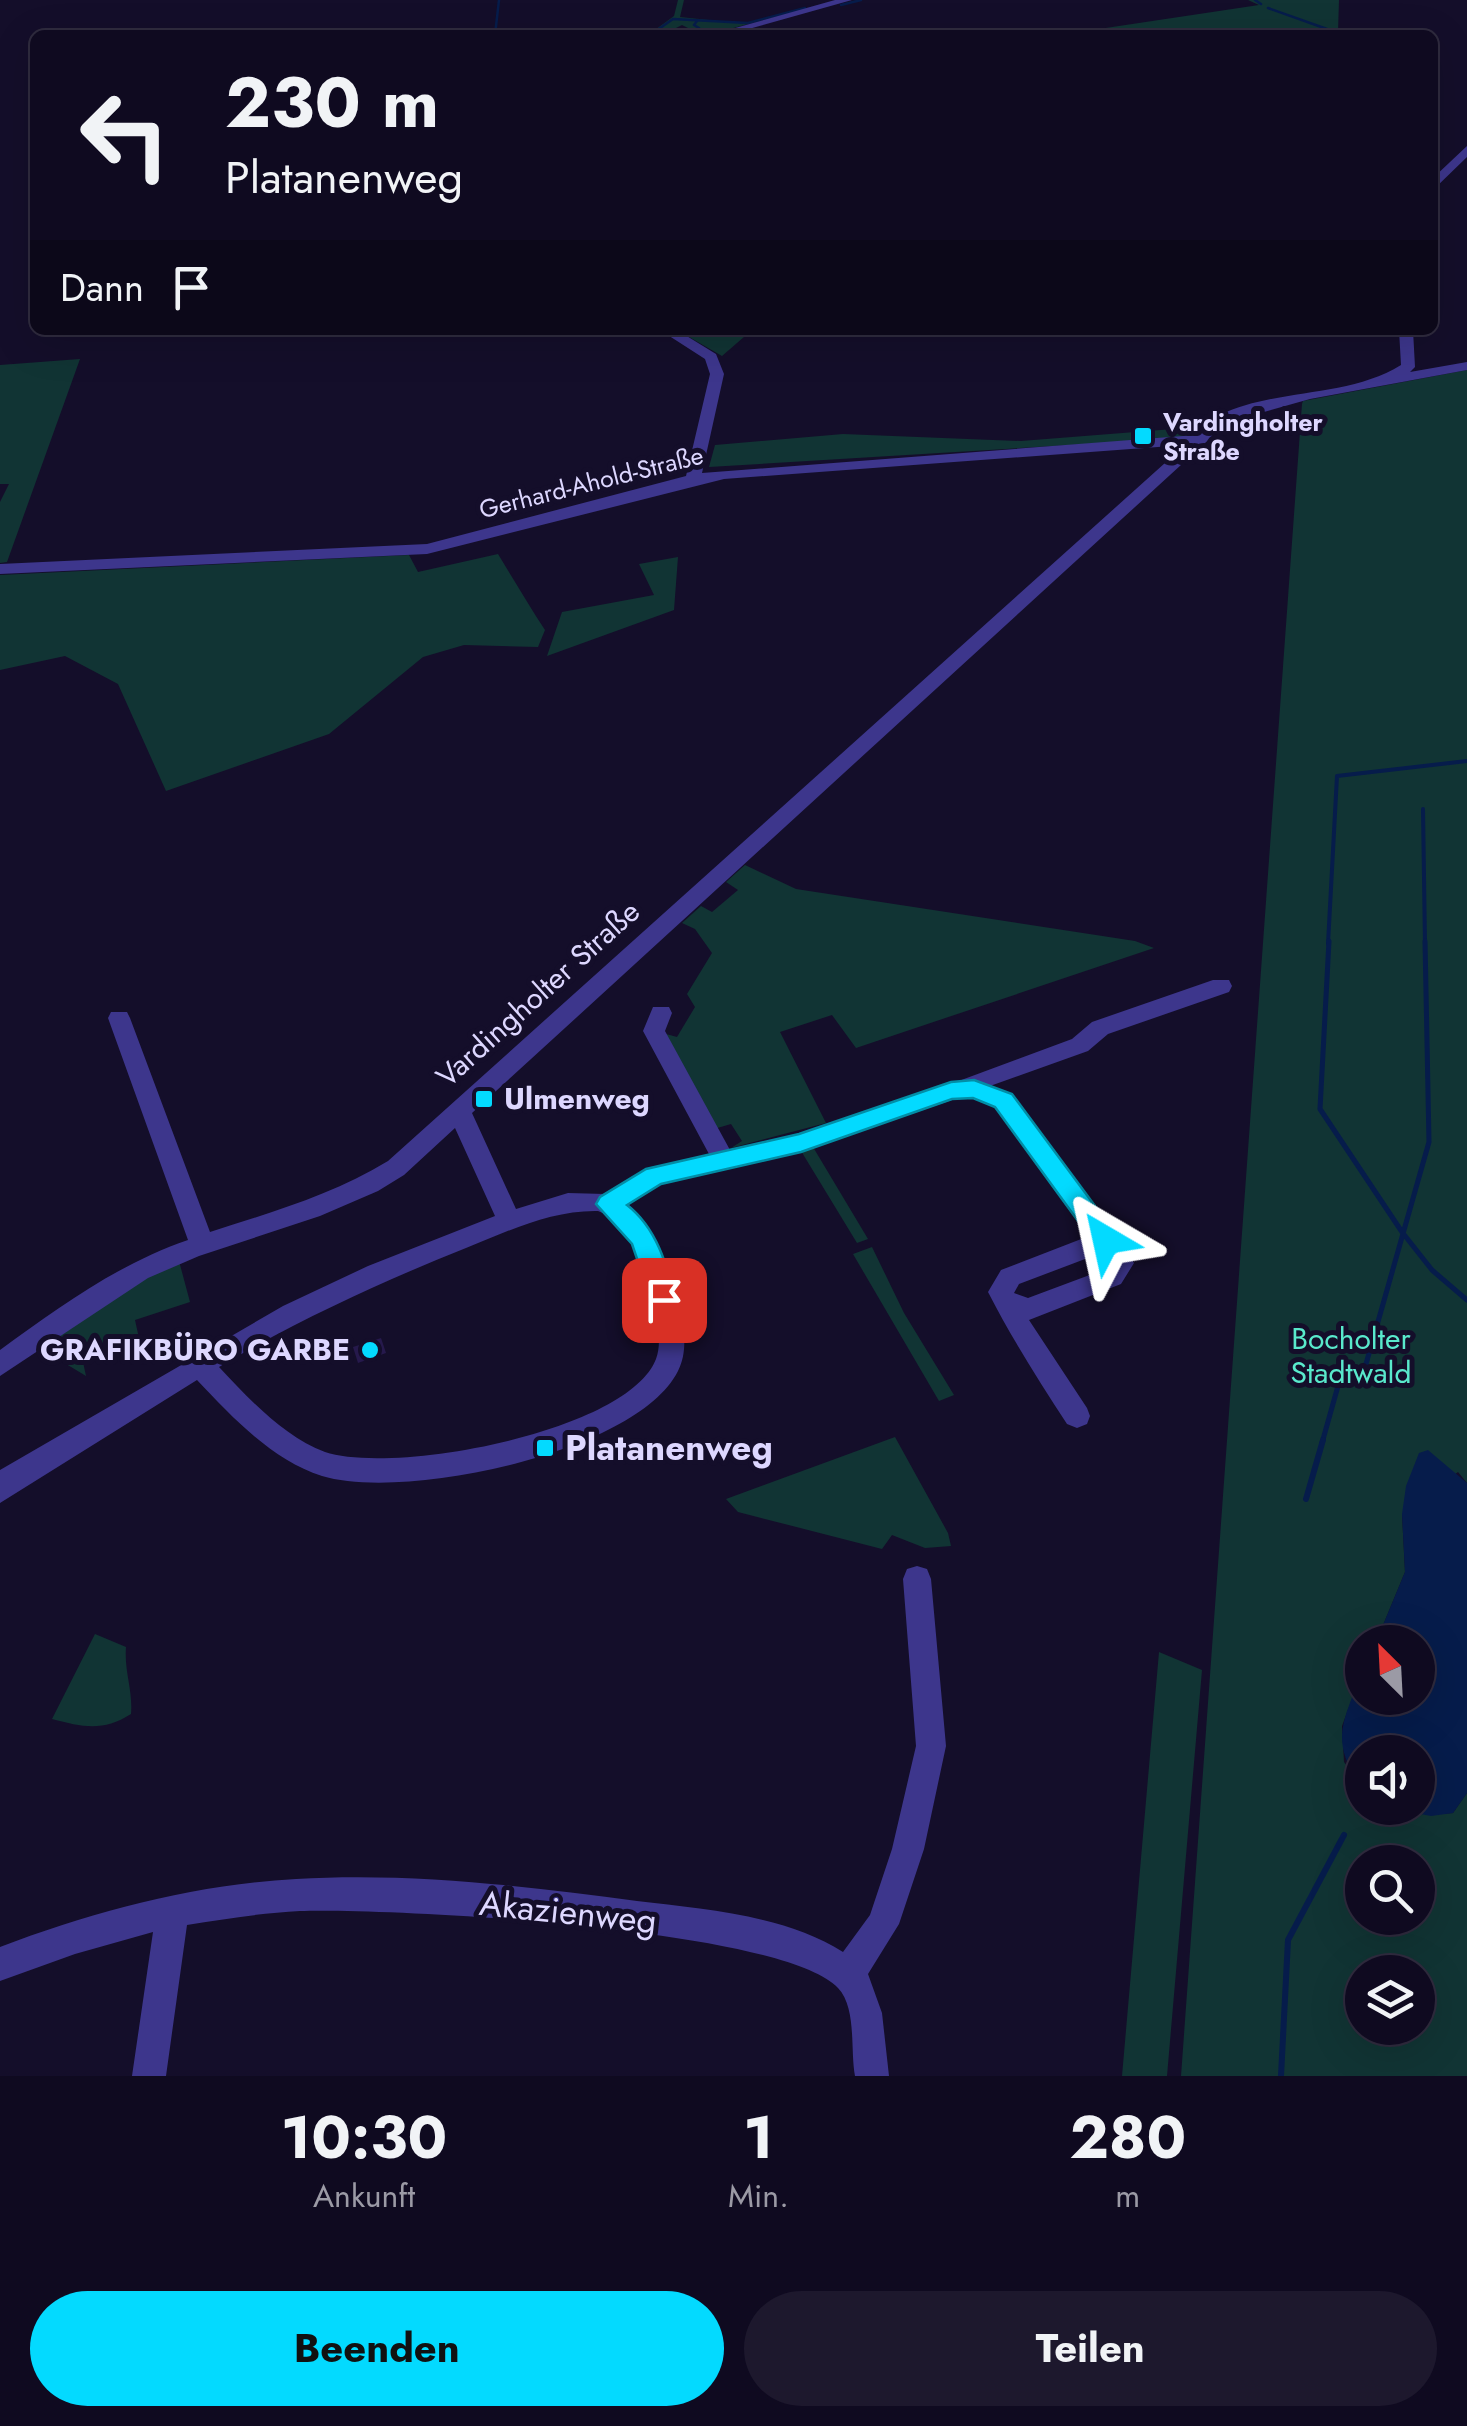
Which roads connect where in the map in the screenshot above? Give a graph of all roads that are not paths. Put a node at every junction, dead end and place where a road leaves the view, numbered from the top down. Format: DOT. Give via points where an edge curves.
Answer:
graph roads {
  1 [pos="847,0"];
  2 [pos="735,30"];
  3 [pos="1467,150"];
  4 [pos="1438,181"];
  5 [pos="675,335"];
  6 [pos="1407,335"];
  7 [pos="1467,366"];
  8 [pos="1415,371"];
  9 [pos="1196,440"];
  10 [pos="694,479"];
  11 [pos="0,570"];
  12 [pos="1221,986"];
  13 [pos="661,1013"];
  14 [pos="119,1018"];
  15 [pos="951,1091"];
  16 [pos="458,1111"];
  17 [pos="726,1162"];
  18 [pos="608,1204"];
  19 [pos="509,1221"];
  20 [pos="1106,1240"];
  21 [pos="202,1244"];
  22 [pos="1013,1307"];
  23 [pos="0,1365"];
  24 [pos="201,1366"];
  25 [pos="1077,1416"];
  26 [pos="0,1490"];
  27 [pos="918,1579"];
  28 [pos="172,1912"];
  29 [pos="0,1964"];
  30 [pos="848,1972"];
  31 [pos="149,2076"];
  32 [pos="872,2076"];
  1 -- 2 [label="street"];
  3 -- 4 [label="street"];
  5 -- 10 [label="street" via="711,357 717,374"];
  6 -- 8 [label="street"];
  7 -- 8 [label="street, Vardingholter Straße"];
  8 -- 9 [label="street, Vardingholter Straße" via="1264,405 1223,419"];
  9 -- 10 [label="street, Gerhard-Ahold-Straße"];
  9 -- 16 [label="street, Vardingholter Straße"];
  10 -- 11 [label="street, Gerhard-Ahold-Straße" via="428,548"];
  12 -- 15 [label="street"];
  13 -- 17 [label="street" via="654,1032"];
  14 -- 21 [label="street"];
  15 -- 17 [label="street"];
  15 -- 20 [label="street" via="974,1089 1003,1101"];
  16 -- 19 [label="street"];
  16 -- 21 [label="street, Vardingholter Straße" via="371,1184"];
  17 -- 18 [label="street" via="655,1176"];
  18 -- 19 [label="street" via="565,1204"];
  18 -- 24 [label="street" via="627,1218 651,1256 670,1326 668,1364 638,1401 555,1439 415,1471 368,1474 326,1465 290,1447"];
  19 -- 24 [label="street" via="320,1299"];
  20 -- 22 [label="street" via="1005,1281 1002,1298"];
  20 -- 22 [label="street" via="1121,1263 1112,1277 1029,1308"];
  21 -- 23 [label="street, Vardingholter Straße" via="121,1281"];
  22 -- 25 [label="street" via="1018,1326"];
  24 -- 26 [label="street"];
  27 -- 30 [label="street" via="930,1746 884,1924"];
  28 -- 29 [label="street, Akazienweg"];
  28 -- 30 [label="street, Akazienweg" via="302,1895 612,1911 802,1946"];
  28 -- 31 [label="street"];
  30 -- 32 [label="street" via="869,2020"];
}
